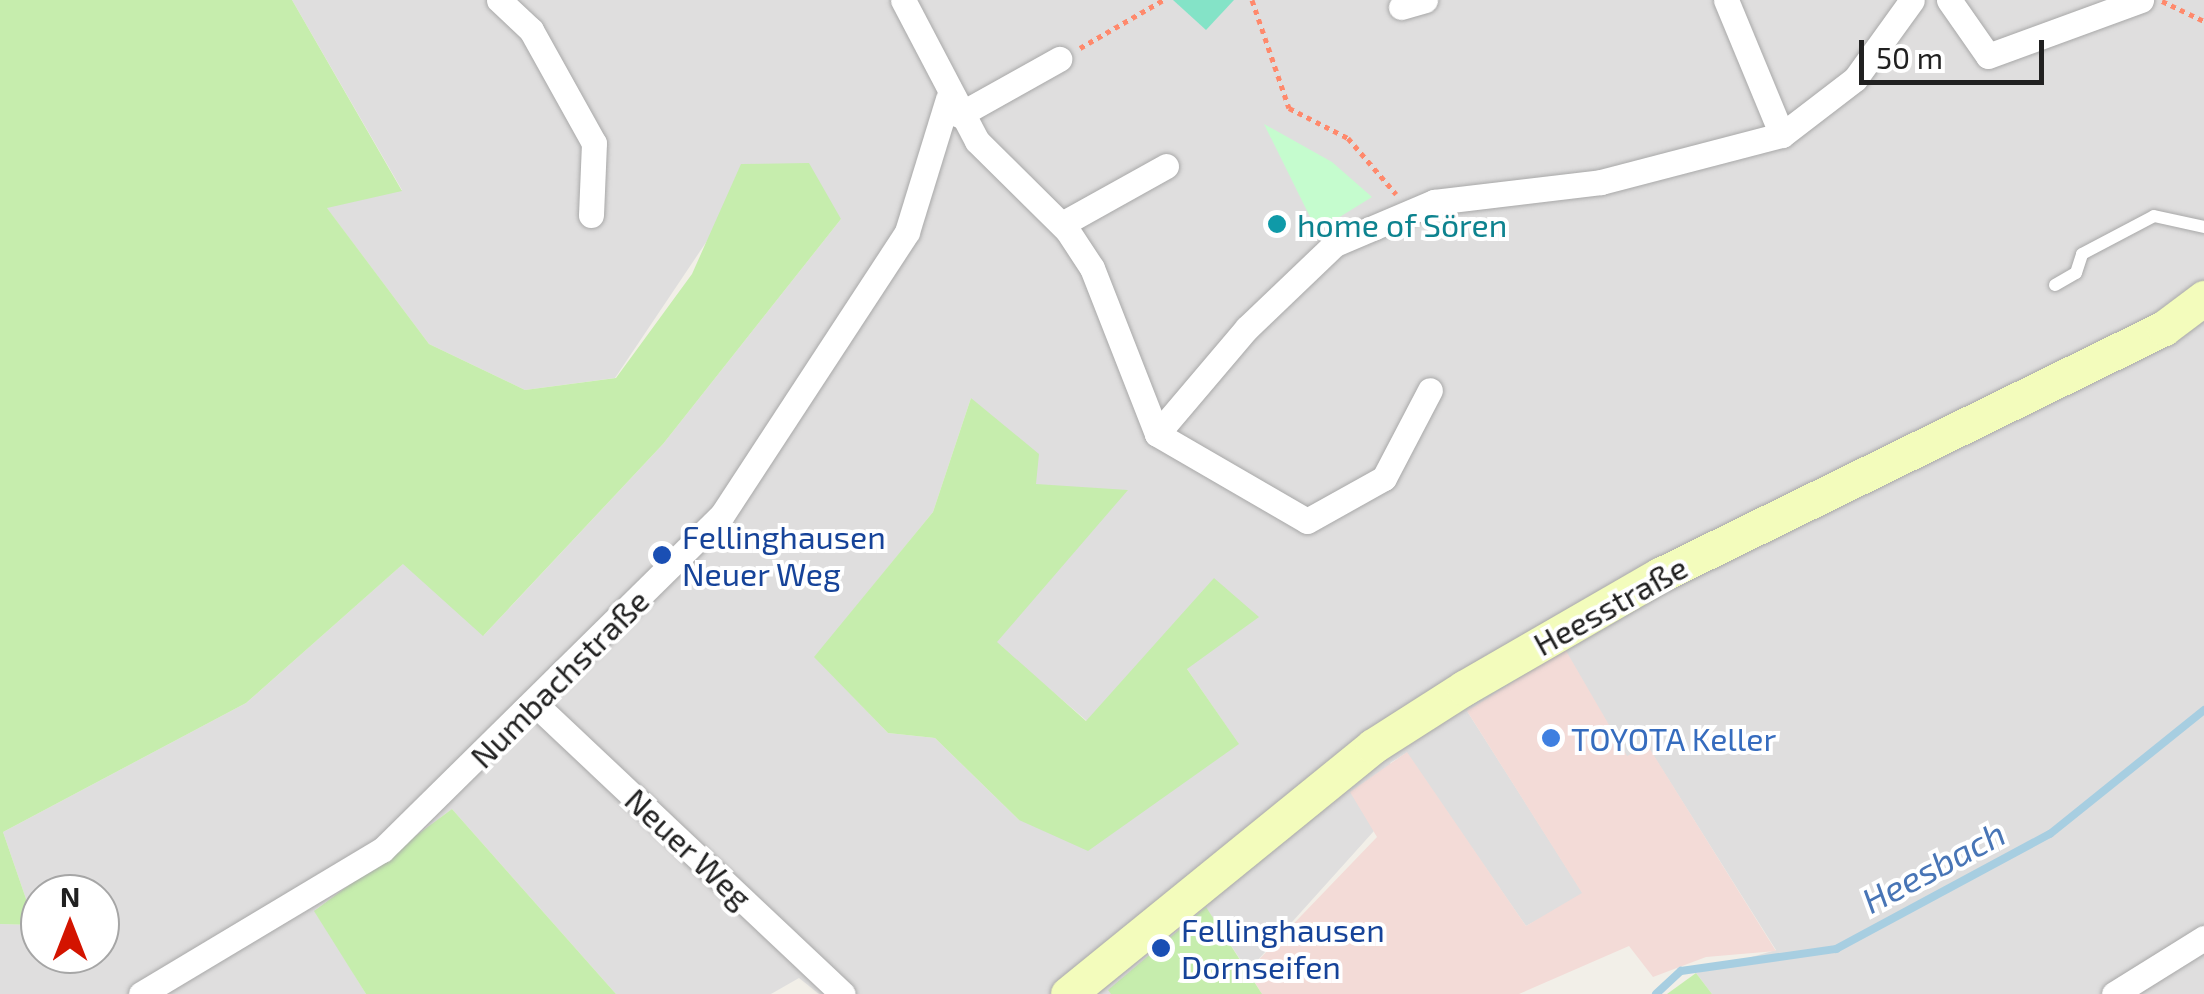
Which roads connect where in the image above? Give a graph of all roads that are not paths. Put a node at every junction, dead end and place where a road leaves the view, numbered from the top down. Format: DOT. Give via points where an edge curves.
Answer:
graph roads {
  1 [pos="498,0"];
  2 [pos="903,0"];
  3 [pos="1726,0"];
  4 [pos="1912,0"];
  5 [pos="1950,0"];
  6 [pos="2141,0"];
  7 [pos="1059,59"];
  8 [pos="953,107"];
  9 [pos="1782,135"];
  10 [pos="1166,166"];
  11 [pos="591,215"];
  12 [pos="1062,224"];
  13 [pos="2204,227"];
  14 [pos="2055,285"];
  15 [pos="2204,298"];
  16 [pos="1430,390"];
  17 [pos="1158,434"];
  18 [pos="534,703"];
  19 [pos="2204,938"];
  20 [pos="141,994"];
  21 [pos="844,994"];
  22 [pos="1068,994"];
  23 [pos="2114,994"];
  1 -- 11 [label="street" via="530,30 594,143"];
  2 -- 8 [label="street"];
  3 -- 9 [label="street"];
  4 -- 9 [label="street" via="1855,79"];
  5 -- 6 [label="street" via="1988,56"];
  7 -- 8 [label="street"];
  8 -- 12 [label="street"];
  8 -- 18 [label="street, Numbachstraße" via="907,232 722,515"];
  9 -- 17 [label="street" via="1601,182 1404,210 1335,244 1247,328"];
  10 -- 12 [label="street"];
  12 -- 17 [label="street" via="1092,268"];
  13 -- 14 [label="lane" via="2154,216 2082,254 2076,273"];
  15 -- 22 [label="main road, Heesstraße" via="2164,328 1660,576 1464,688 1372,746"];
  16 -- 17 [label="street" via="1384,478 1308,521"];
  18 -- 20 [label="street, Numbachstraße" via="382,850 312,900"];
  18 -- 21 [label="street, Neuer Weg"];
  19 -- 23 [label="street"];
}
